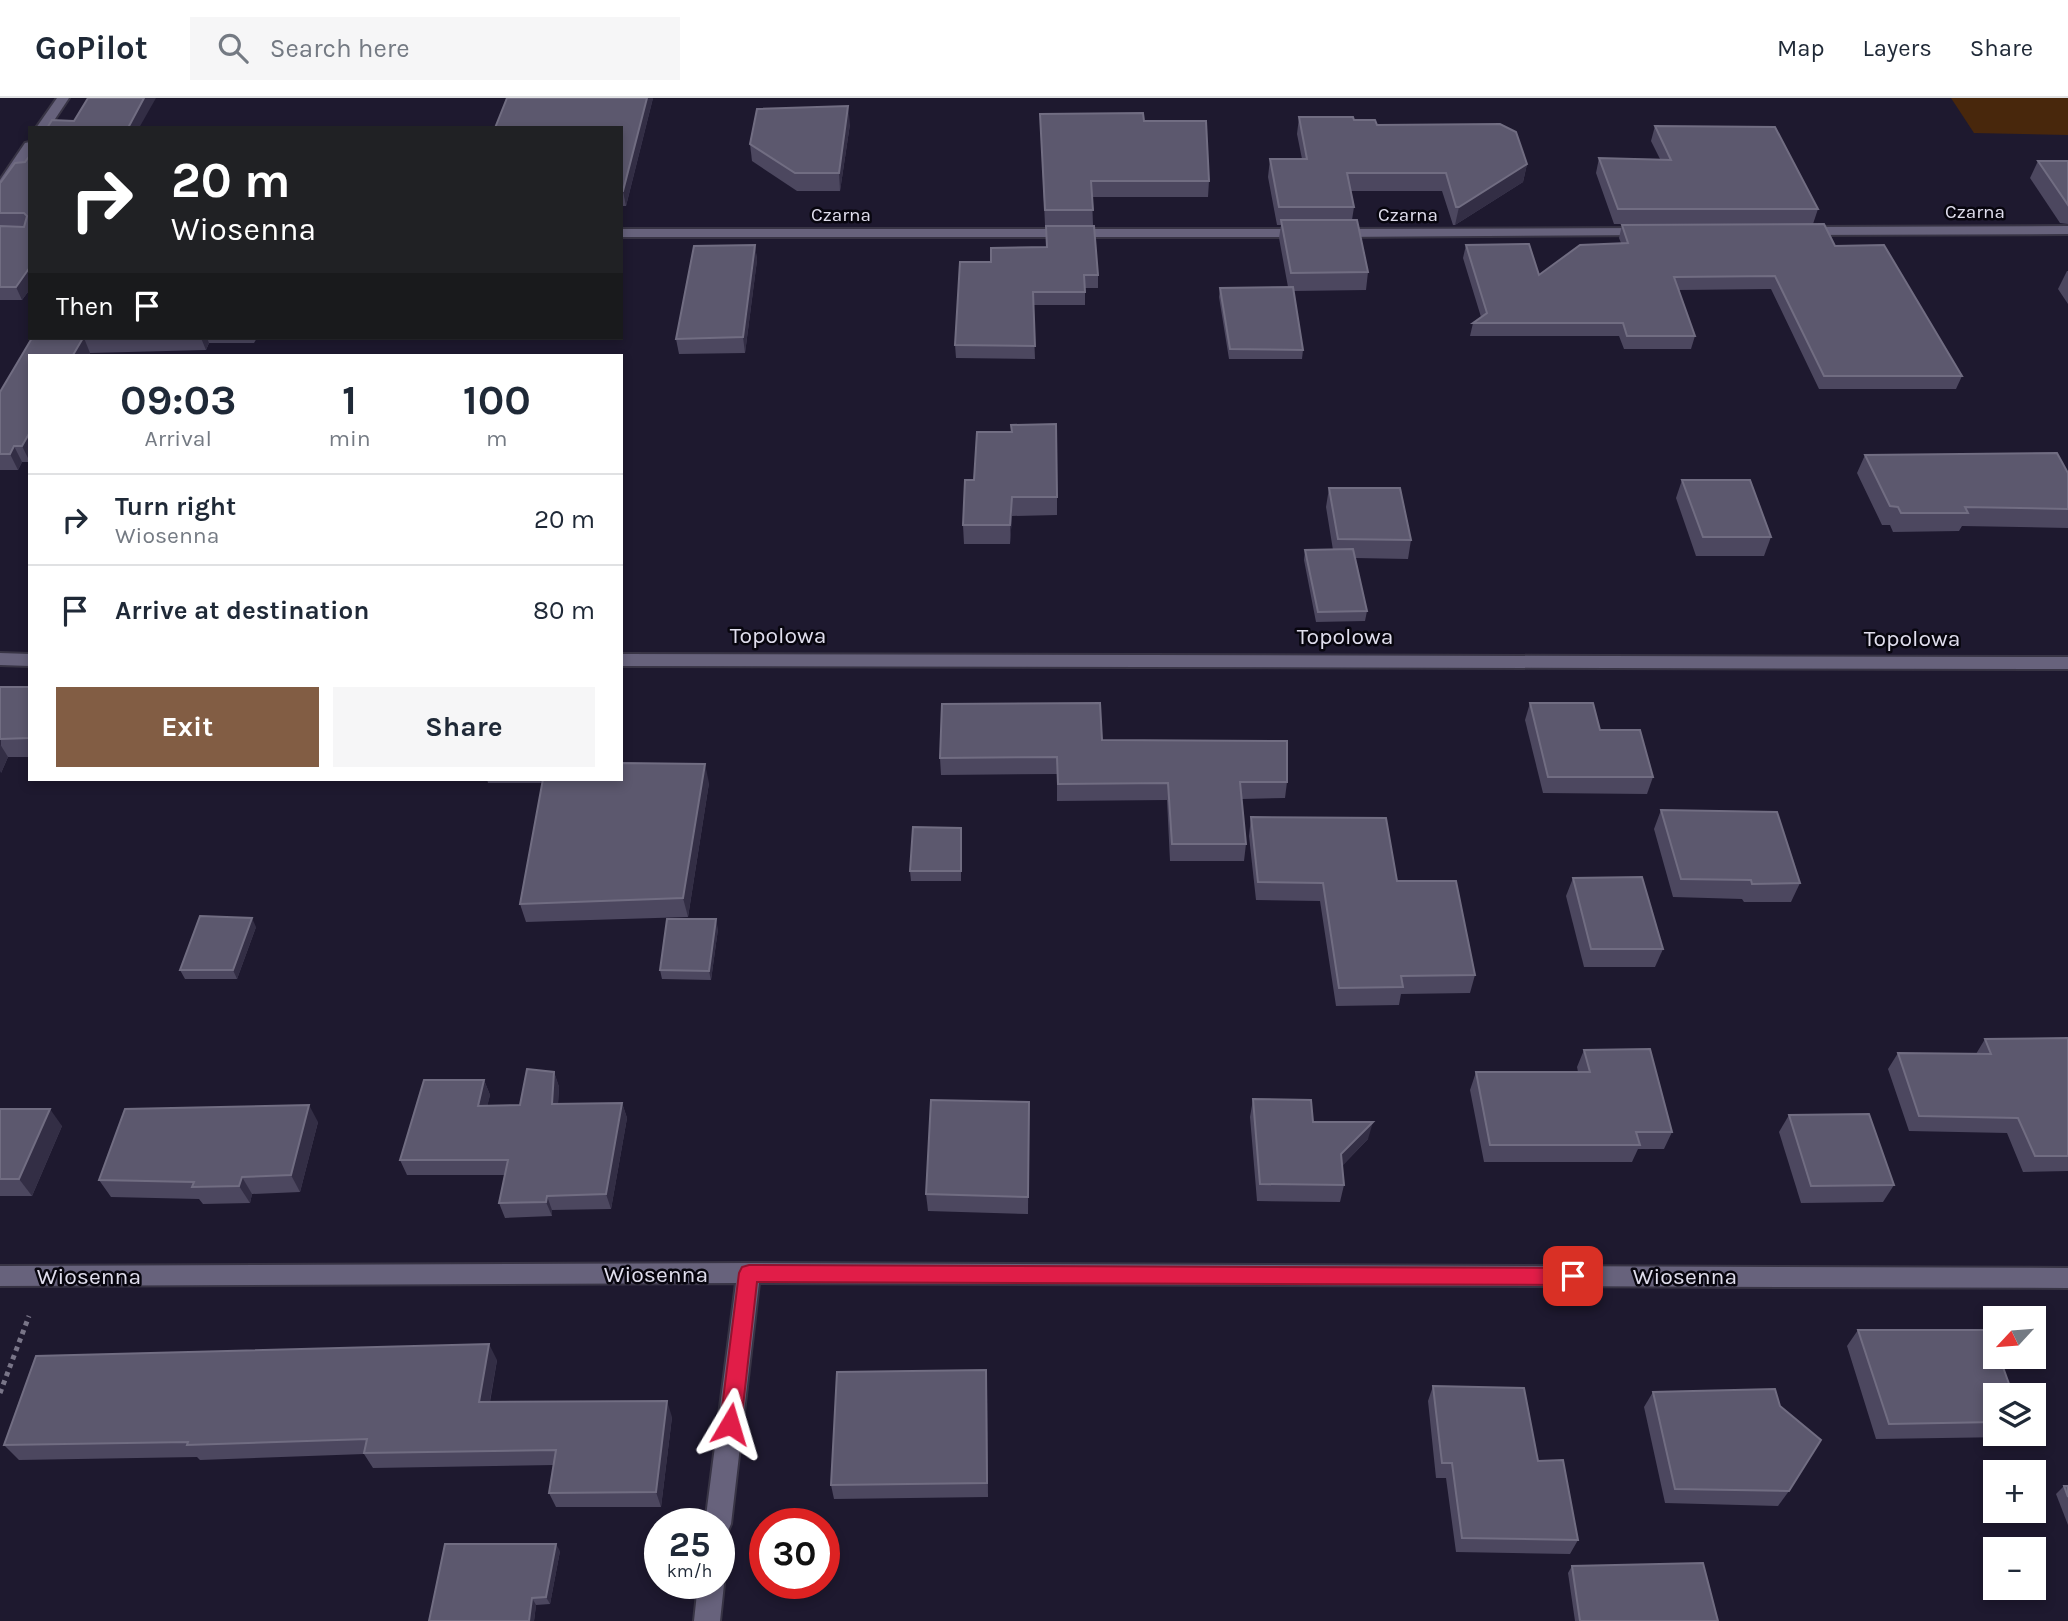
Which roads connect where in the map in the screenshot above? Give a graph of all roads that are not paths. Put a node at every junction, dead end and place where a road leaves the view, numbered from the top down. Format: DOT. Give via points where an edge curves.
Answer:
graph roads {
  1 [pos="63,98"];
  2 [pos="43,126"];
  3 [pos="28,149"];
  4 [pos="0,190"];
  5 [pos="2068,230"];
  6 [pos="1791,231"];
  7 [pos="1653,232"];
  8 [pos="623,233"];
  9 [pos="0,659"];
  10 [pos="28,660"];
  11 [pos="623,660"];
  12 [pos="2068,663"];
  13 [pos="749,1273"];
  14 [pos="0,1276"];
  15 [pos="2068,1278"];
  16 [pos="720,1508"];
  17 [pos="709,1599"];
  18 [pos="707,1621"];
  1 -- 2 [label="street"];
  3 -- 4 [label="street"];
  5 -- 6 [label="street, Czarna"];
  7 -- 8 [label="street, Czarna"];
  9 -- 10 [label="street"];
  11 -- 12 [label="street, Topolowa"];
  13 -- 14 [label="street, Wiosenna"];
  13 -- 15 [label="street, Wiosenna"];
  13 -- 16 [label="street"];
  17 -- 18 [label="street"];
}
